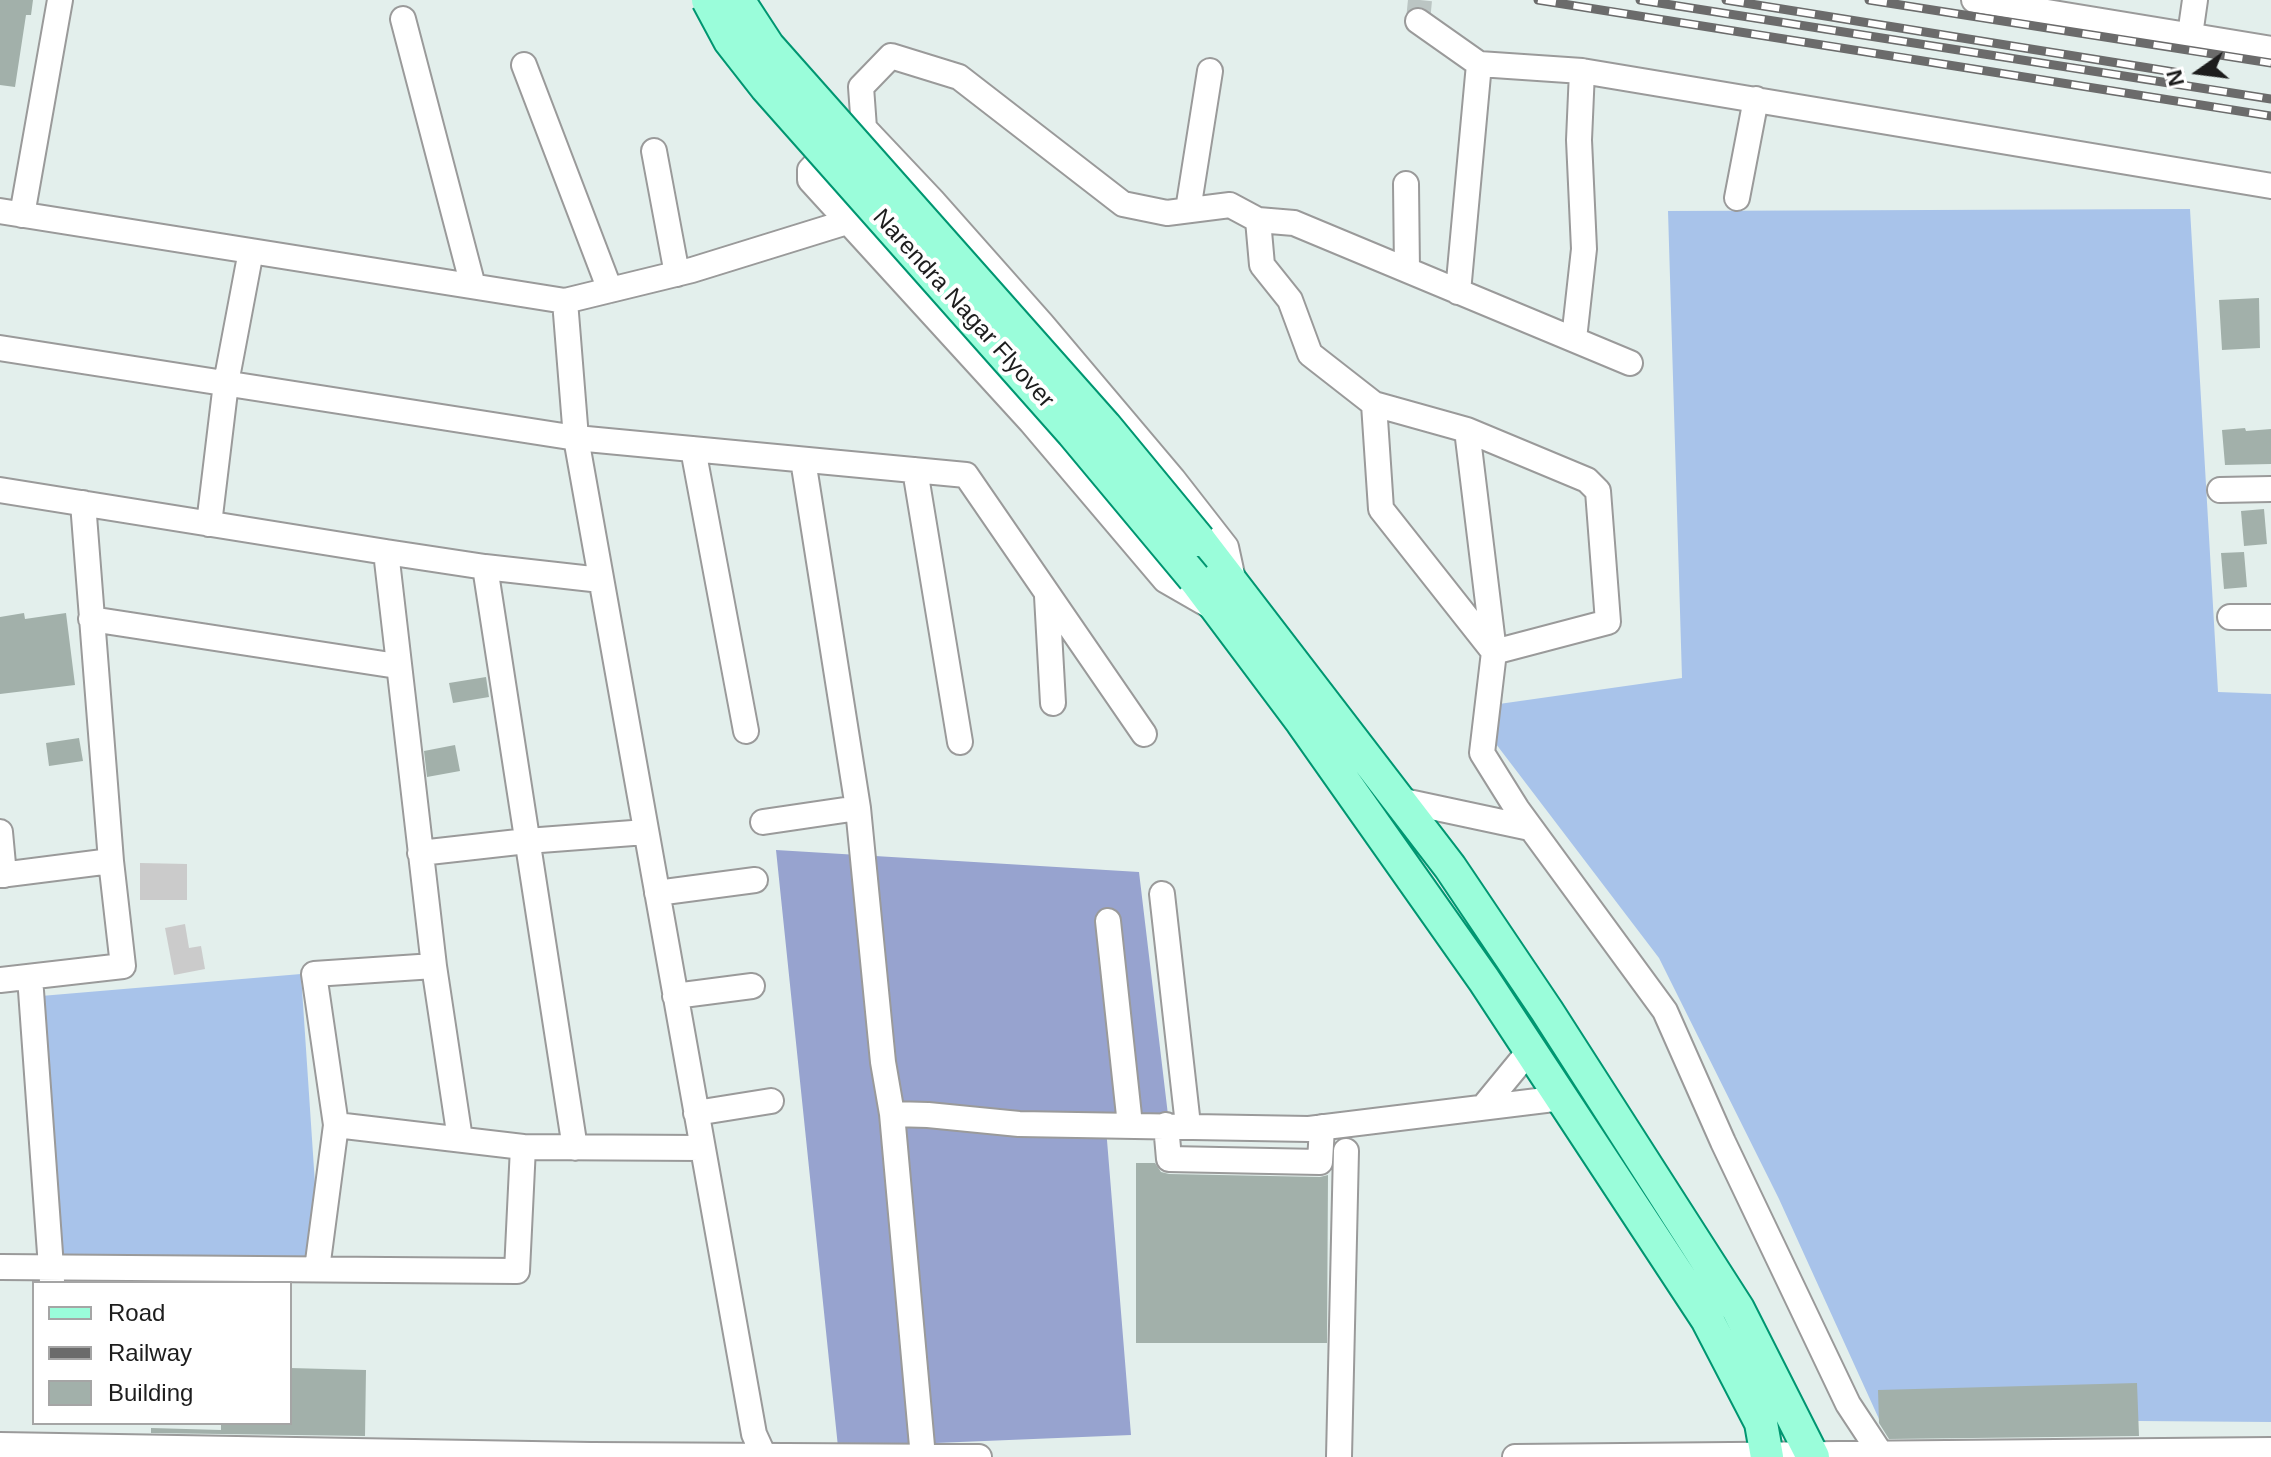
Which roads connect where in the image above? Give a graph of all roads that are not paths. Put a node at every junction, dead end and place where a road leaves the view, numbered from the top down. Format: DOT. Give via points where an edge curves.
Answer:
graph roads {
  1 [pos="60,0"];
  2 [pos="708,0"];
  3 [pos="738,0"];
  4 [pos="1974,0"];
  5 [pos="2195,0"];
  6 [pos="2064,7"];
  7 [pos="403,19"];
  8 [pos="1418,21"];
  9 [pos="2190,35"];
  10 [pos="2271,49"];
  11 [pos="1479,64"];
  12 [pos="524,65"];
  13 [pos="1210,71"];
  14 [pos="1582,71"];
  15 [pos="1756,99"];
  16 [pos="864,128"];
  17 [pos="654,151"];
  18 [pos="1406,184"];
  19 [pos="2271,186"];
  20 [pos="1737,198"];
  21 [pos="1188,210"];
  22 [pos="11,213"];
  23 [pos="1258,220"];
  24 [pos="847,222"];
  25 [pos="251,251"];
  26 [pos="1407,270"];
  27 [pos="677,274"];
  28 [pos="473,286"];
  29 [pos="610,290"];
  30 [pos="1458,292"];
  31 [pos="565,301"];
  32 [pos="1574,339"];
  33 [pos="0,348"];
  34 [pos="1630,363"];
  35 [pos="226,383"];
  36 [pos="1374,404"];
  37 [pos="1467,430"];
  38 [pos="576,438"];
  39 [pos="693,449"];
  40 [pos="803,460"];
  41 [pos="915,470"];
  42 [pos="2271,489"];
  43 [pos="0,490"];
  44 [pos="2220,490"];
  45 [pos="83,503"];
  46 [pos="209,524"];
  47 [pos="386,552"];
  48 [pos="485,567"];
  49 [pos="601,580"];
  50 [pos="1047,594"];
  51 [pos="1229,600"];
  52 [pos="2230,617"];
  53 [pos="2271,617"];
  54 [pos="91,619"];
  55 [pos="1494,652"];
  56 [pos="397,666"];
  57 [pos="1053,703"];
  58 [pos="746,731"];
  59 [pos="1144,734"];
  60 [pos="960,742"];
  61 [pos="1399,800"];
  62 [pos="858,808"];
  63 [pos="763,822"];
  64 [pos="1530,828"];
  65 [pos="0,832"];
  66 [pos="646,832"];
  67 [pos="527,841"];
  68 [pos="420,853"];
  69 [pos="111,861"];
  70 [pos="2,875"];
  71 [pos="755,880"];
  72 [pos="657,893"];
  73 [pos="1162,894"];
  74 [pos="1108,921"];
  75 [pos="434,966"];
  76 [pos="30,977"];
  77 [pos="0,980"];
  78 [pos="752,986"];
  79 [pos="675,996"];
  80 [pos="1530,1050"];
  81 [pos="1562,1098"];
  82 [pos="771,1101"];
  83 [pos="1484,1106"];
  84 [pos="696,1113"];
  85 [pos="892,1114"];
  86 [pos="336,1125"];
  87 [pos="1130,1125"];
  88 [pos="1177,1125"];
  89 [pos="1322,1127"];
  90 [pos="460,1139"];
  91 [pos="523,1147"];
  92 [pos="575,1148"];
  93 [pos="702,1148"];
  94 [pos="1346,1151"];
  95 [pos="0,1267"];
  96 [pos="317,1269"];
  97 [pos="52,1275"];
  98 [pos="46,1435"];
  99 [pos="0,1445"];
  100 [pos="2271,1450"];
  101 [pos="1881,1454"];
  102 [pos="764,1456"];
  103 [pos="1767,1456"];
  104 [pos="1813,1456"];
  105 [pos="923,1457"];
  106 [pos="979,1457"];
  107 [pos="1339,1457"];
  108 [pos="1515,1457"];
  1 -- 22 [label="street"];
  2 -- 51 [label="main road, Narendra Nagar Flyover, bridge" via="730,41 766,87 1073,433 1194,578"];
  3 -- 51 [label="main road, Narendra Nagar Flyover, bridge" via="768,46 1095,414 1199,540"];
  4 -- 6 [label="street"];
  5 -- 9 [label="street"];
  6 -- 9 [label="street"];
  7 -- 28 [label="street"];
  8 -- 11 [label="street"];
  9 -- 10 [label="street"];
  11 -- 14 [label="street"];
  11 -- 30 [label="street"];
  12 -- 29 [label="street"];
  13 -- 21 [label="street"];
  14 -- 15 [label="street"];
  14 -- 32 [label="street" via="1584,249"];
  15 -- 19 [label="street"];
  15 -- 20 [label="street"];
  16 -- 21 [label="street" via="861,87 891,56 959,77 1123,204 1167,213"];
  16 -- 24 [label="street" via="852,125 810,170 810,180"];
  16 -- 51 [label="street" via="1042,324 1226,547"];
  17 -- 27 [label="street"];
  18 -- 26 [label="street"];
  21 -- 23 [label="street" via="1230,205"];
  22 -- 25 [label="street"];
  23 -- 26 [label="street" via="1294,223"];
  23 -- 36 [label="street" via="1262,265 1290,300 1310,354"];
  24 -- 27 [label="street"];
  24 -- 51 [label="street" via="1011,399 1165,580"];
  25 -- 28 [label="street"];
  25 -- 35 [label="street"];
  26 -- 30 [label="street"];
  27 -- 29 [label="street"];
  28 -- 31 [label="street"];
  29 -- 31 [label="street"];
  30 -- 32 [label="street"];
  31 -- 38 [label="street"];
  32 -- 34 [label="street"];
  33 -- 35 [label="street"];
  35 -- 38 [label="street"];
  35 -- 46 [label="street"];
  36 -- 37 [label="street"];
  36 -- 55 [label="street" via="1381,509"];
  37 -- 55 [label="street"];
  37 -- 55 [label="street" via="1587,480 1598,491 1608,622"];
  38 -- 39 [label="street"];
  38 -- 49 [label="street"];
  39 -- 40 [label="street"];
  39 -- 58 [label="street"];
  40 -- 41 [label="street"];
  40 -- 62 [label="street"];
  41 -- 50 [label="street" via="966,475"];
  41 -- 60 [label="street"];
  42 -- 44 [label="street"];
  43 -- 45 [label="street"];
  45 -- 46 [label="street"];
  45 -- 54 [label="street"];
  46 -- 47 [label="street"];
  47 -- 48 [label="street"];
  47 -- 56 [label="street"];
  48 -- 49 [label="street"];
  48 -- 67 [label="street"];
  49 -- 66 [label="street"];
  50 -- 57 [label="street"];
  50 -- 59 [label="street"];
  51 -- 61 [label="main road"];
  51 -- 80 [label="main road"];
  52 -- 53 [label="street"];
  54 -- 56 [label="street"];
  54 -- 69 [label="street"];
  55 -- 64 [label="street" via="1482,753"];
  56 -- 68 [label="street"];
  61 -- 64 [label="street"];
  61 -- 104 [label="main road" via="1547,1011 1738,1309"];
  62 -- 63 [label="street"];
  62 -- 85 [label="street"];
  64 -- 101 [label="street" via="1665,1011 1848,1404"];
  65 -- 70 [label="street"];
  66 -- 67 [label="street"];
  66 -- 72 [label="street"];
  67 -- 68 [label="street"];
  67 -- 92 [label="street"];
  68 -- 75 [label="street"];
  69 -- 70 [label="street"];
  69 -- 76 [label="street" via="123,966"];
  71 -- 72 [label="street"];
  72 -- 79 [label="street"];
  73 -- 88 [label="street"];
  74 -- 87 [label="street"];
  75 -- 86 [label="street" via="314,974"];
  75 -- 90 [label="street"];
  76 -- 77 [label="street"];
  76 -- 97 [label="street"];
  78 -- 79 [label="street"];
  79 -- 84 [label="street"];
  80 -- 81 [label="main road"];
  80 -- 83 [label="street"];
  81 -- 83 [label="street"];
  81 -- 103 [label="main road" via="1707,1319 1761,1423"];
  82 -- 84 [label="street"];
  83 -- 89 [label="street"];
  84 -- 93 [label="street"];
  85 -- 87 [label="street" via="1019,1124"];
  85 -- 105 [label="street"];
  86 -- 90 [label="street"];
  86 -- 96 [label="street"];
  87 -- 88 [label="street"];
  88 -- 89 [label="street"];
  88 -- 89 [label="street" via="1169,1159 1320,1162"];
  90 -- 91 [label="street"];
  91 -- 92 [label="street"];
  91 -- 96 [label="street" via="517,1271"];
  92 -- 93 [label="street"];
  93 -- 102 [label="street" via="754,1434"];
  94 -- 107 [label="street"];
  95 -- 97 [label="street"];
  96 -- 97 [label="street"];
  98 -- 99 [label="street"];
  98 -- 102 [label="street"];
  100 -- 101 [label="street"];
  101 -- 104 [label="street"];
  102 -- 105 [label="street"];
  103 -- 104 [label="street"];
  103 -- 108 [label="street"];
  105 -- 106 [label="street"];
}
